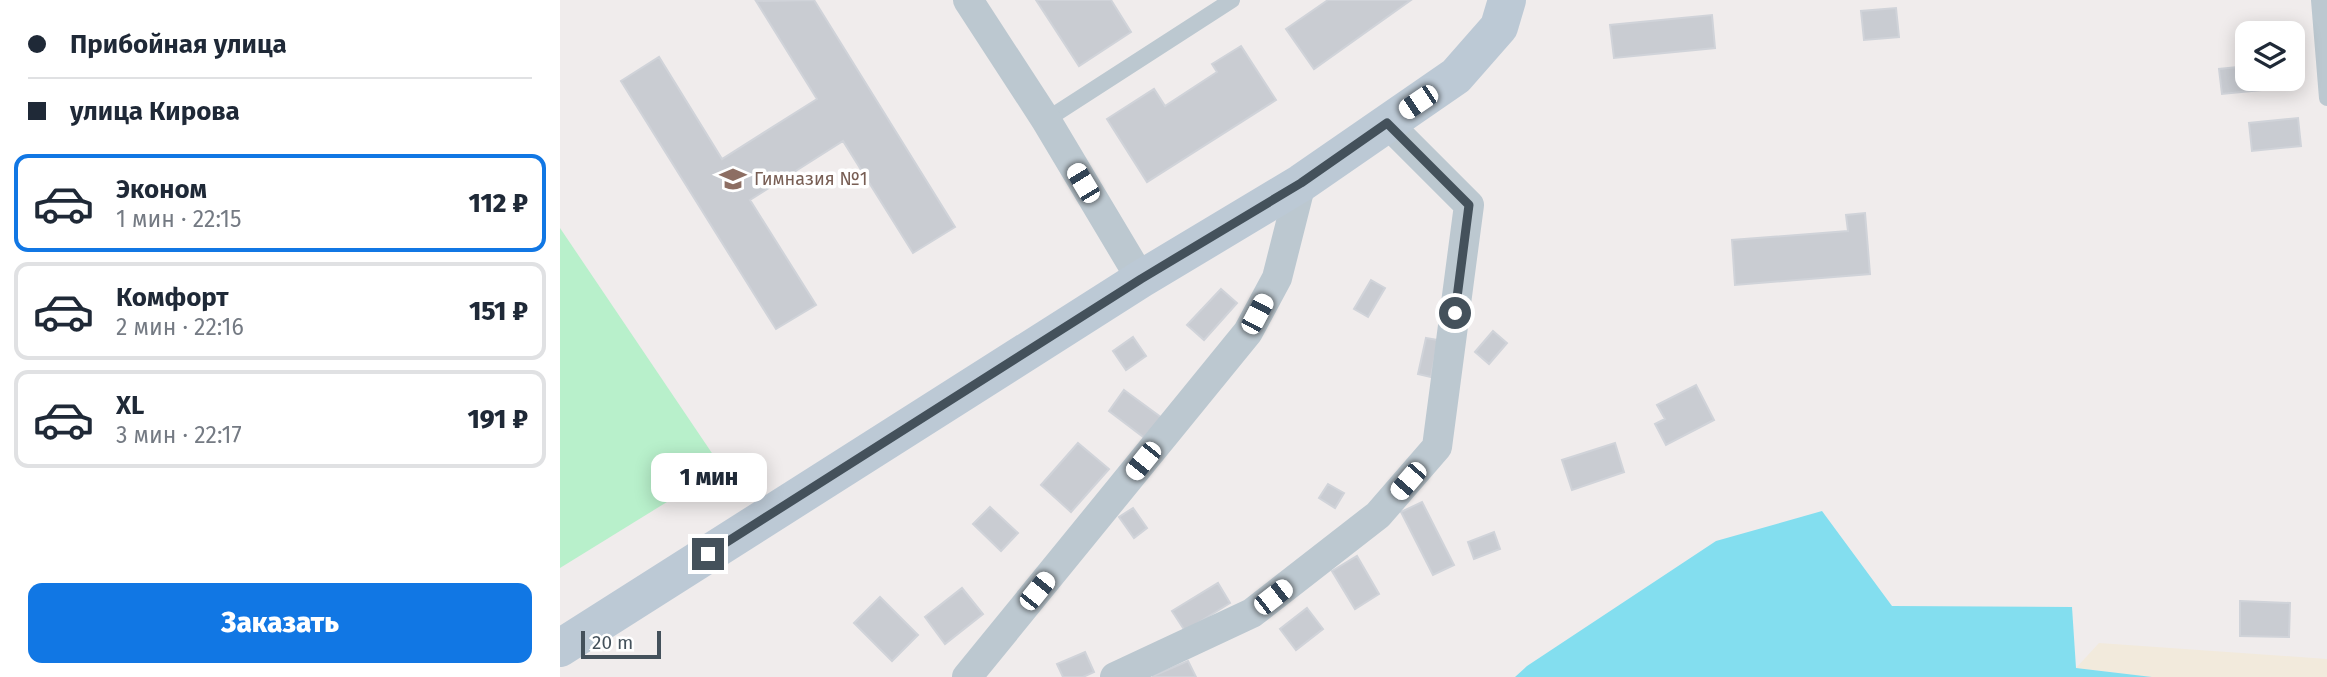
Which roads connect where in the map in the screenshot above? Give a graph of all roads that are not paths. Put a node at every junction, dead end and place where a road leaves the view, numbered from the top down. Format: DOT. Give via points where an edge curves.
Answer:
graph roads {
  1 [pos="968,0"];
  2 [pos="1232,0"];
  3 [pos="2319,0"];
  4 [pos="1503,14"];
  5 [pos="2327,98"];
  6 [pos="1046,121"];
  7 [pos="1387,123"];
  8 [pos="1301,183"];
  9 [pos="1141,279"];
  10 [pos="560,648"];
  11 [pos="967,677"];
  12 [pos="1115,677"];
  1 -- 6 [label="street"];
  2 -- 6 [label="lane"];
  3 -- 5 [label="lane"];
  4 -- 7 [label="main road" via="1456,76"];
  6 -- 9 [label="street"];
  7 -- 8 [label="main road"];
  7 -- 12 [label="street" via="1469,205 1437,447 1378,515 1252,613"];
  8 -- 9 [label="main road"];
  8 -- 11 [label="street" via="1277,278 1248,332"];
  9 -- 10 [label="main road"];
}
